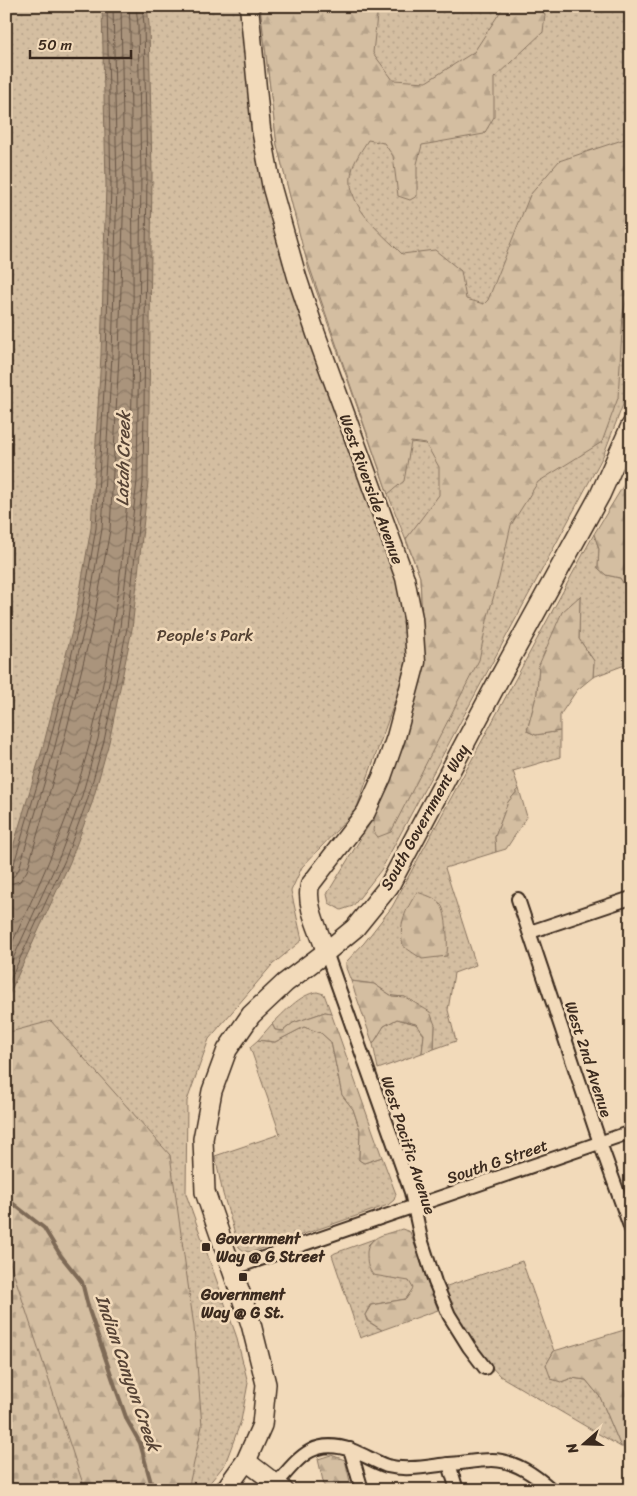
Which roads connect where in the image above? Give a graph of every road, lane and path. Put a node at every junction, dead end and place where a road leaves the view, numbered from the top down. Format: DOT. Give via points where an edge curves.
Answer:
graph roads {
  1 [pos="249,6"];
  2 [pos="631,426"];
  3 [pos="631,898"];
  4 [pos="518,899"];
  5 [pos="530,932"];
  6 [pos="326,952"];
  7 [pos="631,1132"];
  8 [pos="600,1143"];
  9 [pos="414,1207"];
  10 [pos="631,1229"];
  11 [pos="231,1269"];
  12 [pos="485,1368"];
  13 [pos="350,1449"];
  14 [pos="246,1460"];
  15 [pos="449,1464"];
  16 [pos="281,1487"];
  17 [pos="225,1490"];
  18 [pos="362,1490"];
  19 [pos="457,1490"];
  20 [pos="552,1490"];
  1 -- 6 [label="main road, West Riverside Avenue" via="261,129 272,188 316,334 405,578 413,618 416,662 382,777 366,812 310,885 310,905"];
  2 -- 6 [label="main road, South Government Way" via="600,495 388,886 355,928"];
  3 -- 5 [label="street"];
  4 -- 5 [label="street, West 2nd Avenue"];
  5 -- 8 [label="street, West 2nd Avenue"];
  6 -- 9 [label="street, West Pacific Avenue"];
  6 -- 11 [label="main road, South Government Way" via="285,983 251,1016 227,1050 212,1091 203,1139 205,1192"];
  7 -- 8 [label="street, South G Street"];
  8 -- 9 [label="street, South G Street"];
  8 -- 10 [label="street, West 2nd Avenue"];
  9 -- 11 [label="street, South G Street"];
  9 -- 12 [label="street, West Pacific Avenue" via="432,1273 449,1315"];
  11 -- 14 [label="main road, South Government Way" via="251,1324 266,1384 262,1424"];
  13 -- 15 [label="street" via="387,1466 406,1469"];
  13 -- 16 [label="street" via="314,1448 302,1455"];
  13 -- 18 [label="street"];
  14 -- 16 [label="main road"];
  14 -- 17 [label="main road, South Government Way"];
  15 -- 19 [label="street"];
  15 -- 20 [label="street" via="494,1460 514,1465 534,1475"];
}
